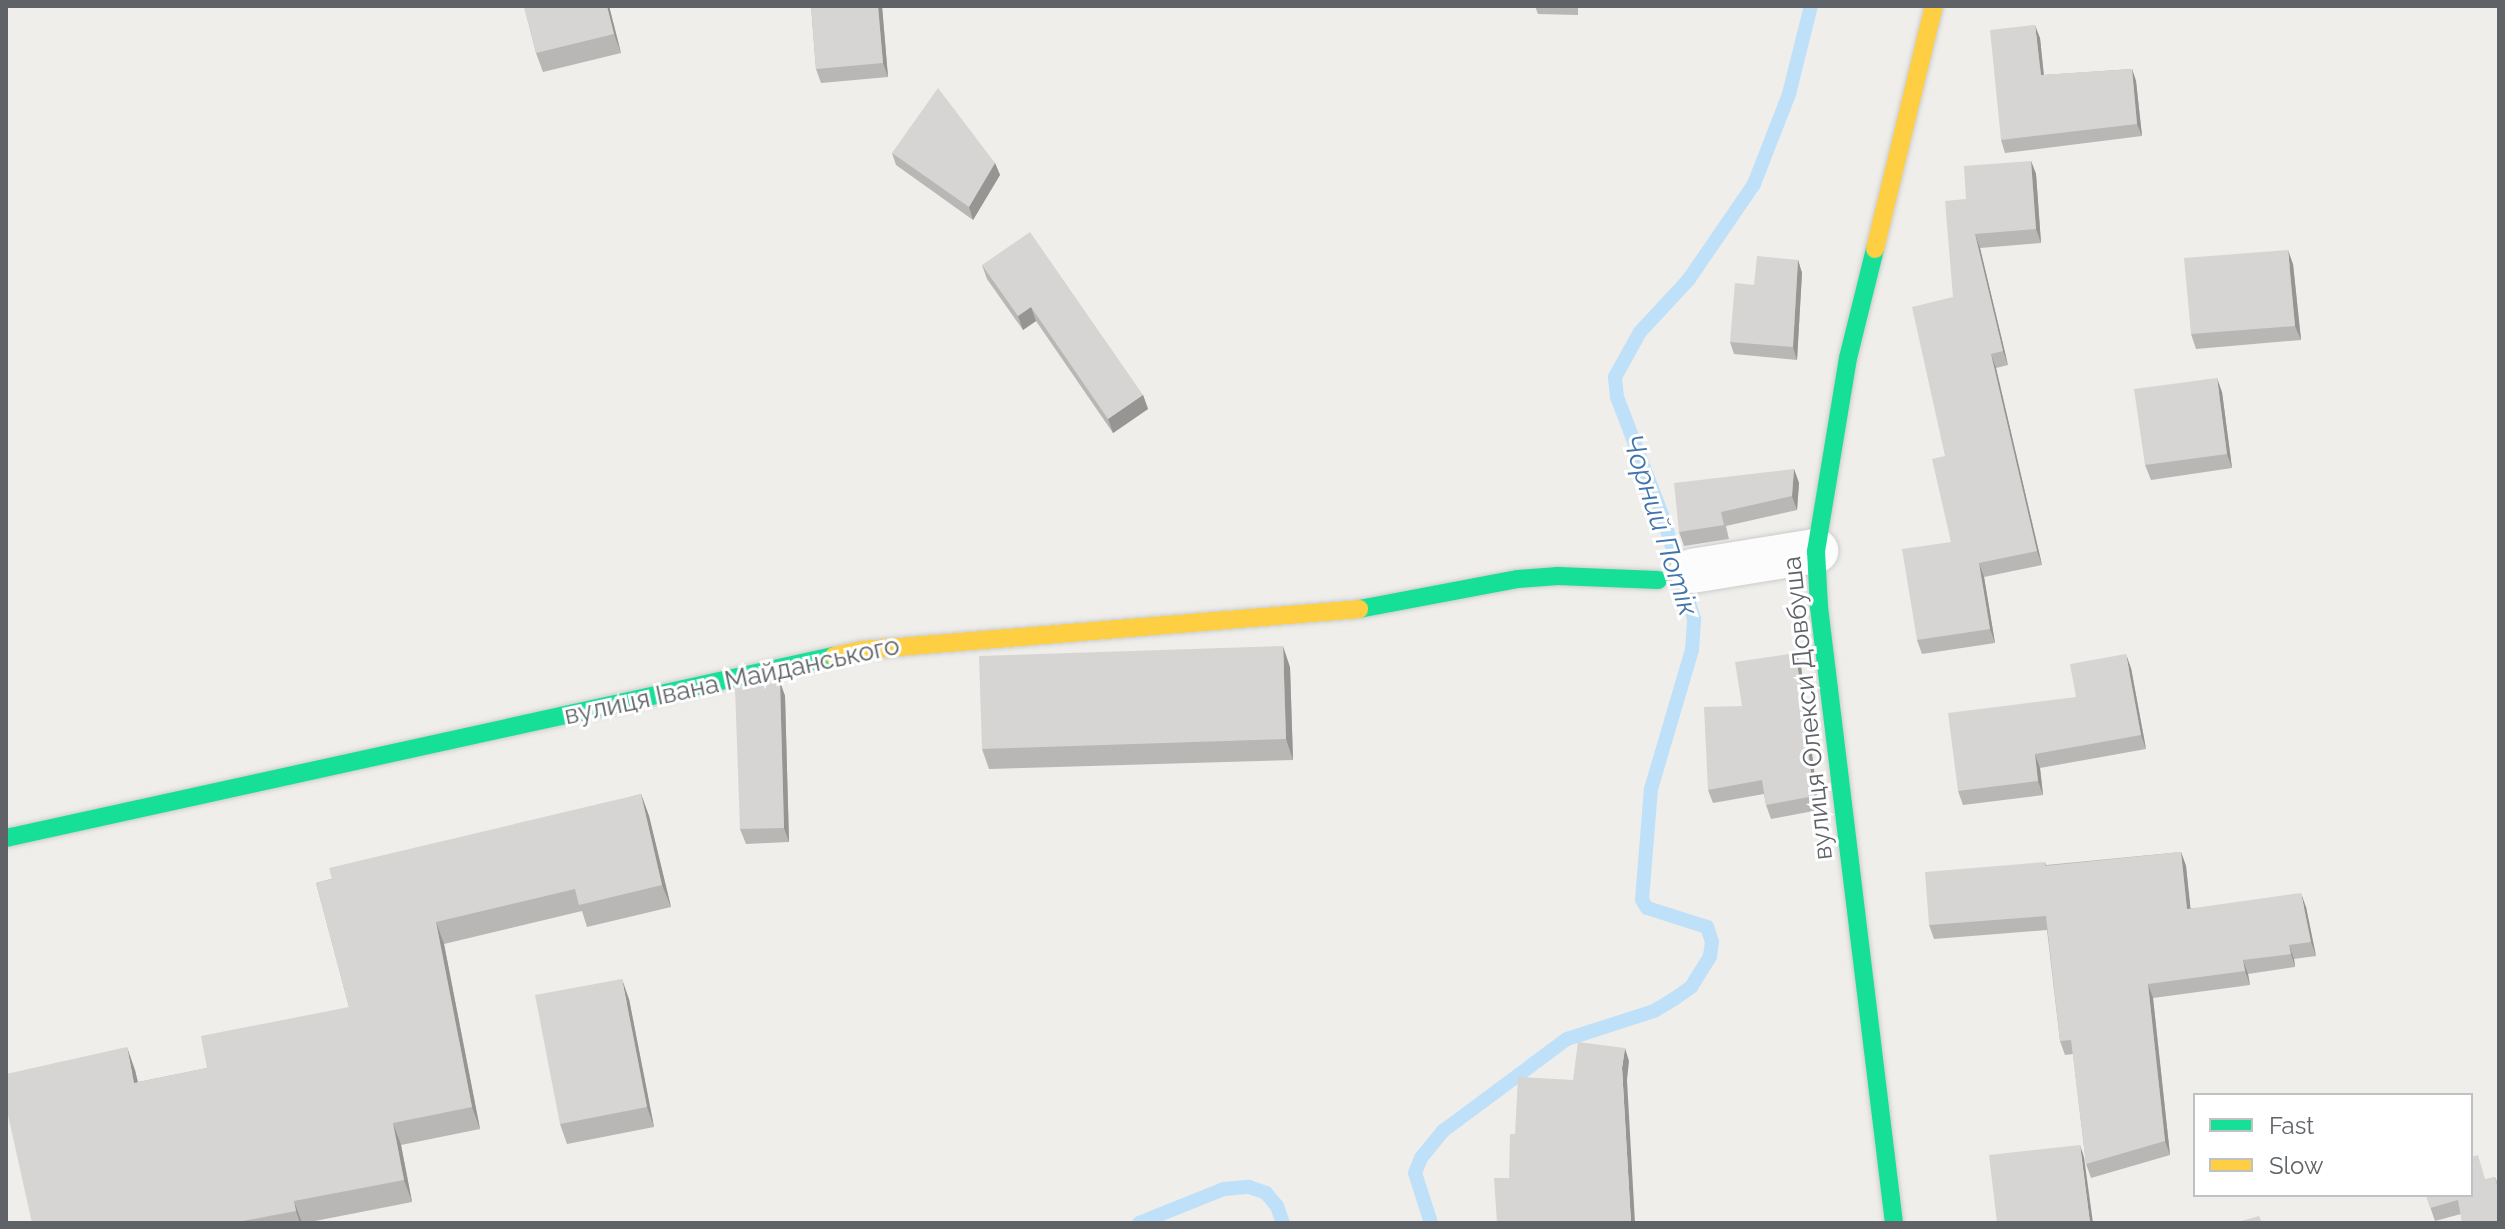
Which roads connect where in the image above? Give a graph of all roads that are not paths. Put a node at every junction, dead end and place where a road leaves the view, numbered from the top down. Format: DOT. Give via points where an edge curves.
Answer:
graph roads {
  1 [pos="1934,6"];
  2 [pos="1816,551"];
  3 [pos="1675,575"];
  4 [pos="6,838"];
  5 [pos="1894,1223"];
  1 -- 2 [label="street, вулиця Олекси Довбуша" via="1848,358"];
  2 -- 3 [label="street, вулиця Івана Майданського"];
  2 -- 5 [label="street, вулиця Олекси Довбуша"];
  3 -- 4 [label="street, вулиця Івана Майданського" via="1518,579 1366,608 862,650"];
}
